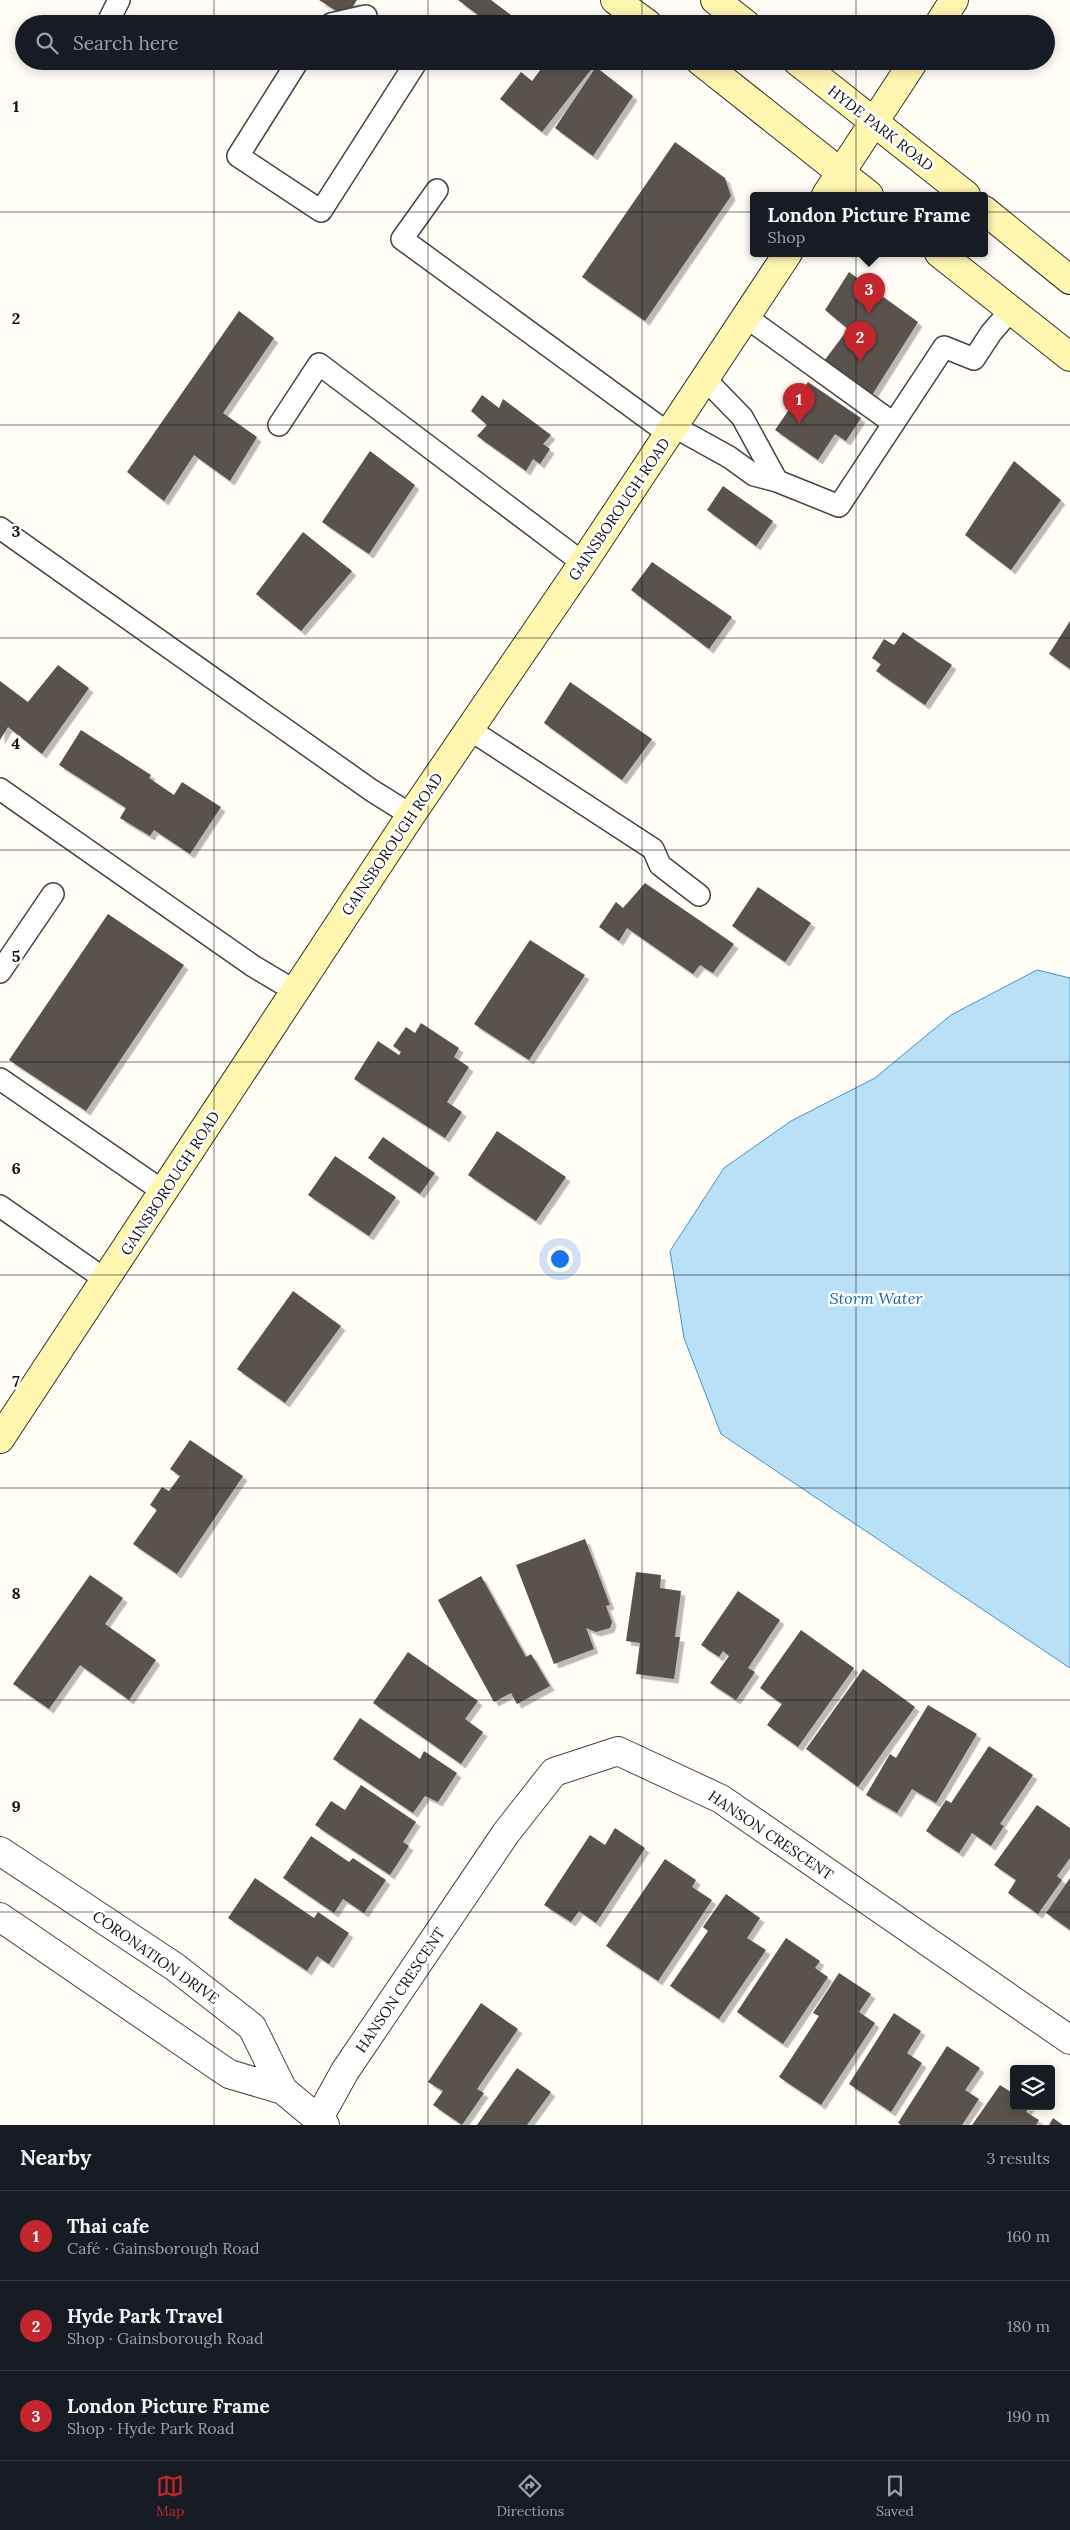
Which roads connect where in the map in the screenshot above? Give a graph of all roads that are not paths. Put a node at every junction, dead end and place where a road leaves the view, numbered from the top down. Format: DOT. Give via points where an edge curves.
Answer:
graph roads {
  1 [pos="119,0"];
  2 [pos="615,0"];
  3 [pos="715,0"];
  4 [pos="954,0"];
  5 [pos="112,15"];
  6 [pos="636,15"];
  7 [pos="734,15"];
  8 [pos="945,15"];
  9 [pos="292,70"];
  10 [pos="411,70"];
  11 [pos="711,70"];
  12 [pos="808,70"];
  13 [pos="908,70"];
  14 [pos="873,122"];
  15 [pos="840,172"];
  16 [pos="438,190"];
  17 [pos="828,192"];
  18 [pos="865,192"];
  19 [pos="962,192"];
  20 [pos="988,213"];
  21 [pos="785,257"];
  22 [pos="944,257"];
  23 [pos="1070,280"];
  24 [pos="1010,311"];
  25 [pos="746,317"];
  26 [pos="1070,357"];
  27 [pos="705,378"];
  28 [pos="893,423"];
  29 [pos="279,425"];
  30 [pos="671,430"];
  31 [pos="777,481"];
  32 [pos="0,528"];
  33 [pos="583,563"];
  34 [pos="469,729"];
  35 [pos="0,790"];
  36 [pos="411,815"];
  37 [pos="53,894"];
  38 [pos="699,895"];
  39 [pos="0,972"];
  40 [pos="295,991"];
  41 [pos="0,1079"];
  42 [pos="164,1192"];
  43 [pos="0,1206"];
  44 [pos="106,1280"];
  45 [pos="0,1439"];
  46 [pos="0,1851"];
  47 [pos="0,1917"];
  48 [pos="1070,2040"];
  49 [pos="284,2090"];
  50 [pos="322,2122"];
  1 -- 5 [label="lane"];
  2 -- 6 [label="main road"];
  3 -- 7 [label="main road"];
  4 -- 8 [label="main road"];
  9 -- 10 [label="lane" via="238,156 321,211"];
  11 -- 15 [label="main road"];
  12 -- 14 [label="main road, HYDE PARK ROAD"];
  13 -- 14 [label="main road"];
  14 -- 15 [label="main road"];
  14 -- 19 [label="main road, HYDE PARK ROAD"];
  15 -- 17 [label="main road"];
  15 -- 18 [label="main road"];
  16 -- 30 [label="lane" via="402,239"];
  20 -- 23 [label="main road"];
  21 -- 25 [label="main road, GAINSBOROUGH ROAD"];
  22 -- 24 [label="main road"];
  24 -- 26 [label="main road"];
  24 -- 28 [label="lane" via="974,359 944,347"];
  25 -- 27 [label="main road, GAINSBOROUGH ROAD"];
  25 -- 28 [label="lane"];
  27 -- 30 [label="main road, GAINSBOROUGH ROAD"];
  27 -- 31 [label="lane" via="742,417"];
  28 -- 31 [label="lane" via="839,506"];
  29 -- 33 [label="lane" via="319,364"];
  30 -- 31 [label="lane" via="729,457 754,475"];
  30 -- 33 [label="main road, GAINSBOROUGH ROAD"];
  32 -- 36 [label="lane" via="370,790"];
  33 -- 34 [label="main road, GAINSBOROUGH ROAD"];
  34 -- 36 [label="main road, GAINSBOROUGH ROAD"];
  34 -- 38 [label="lane" via="653,849 660,865"];
  35 -- 40 [label="lane" via="253,966"];
  36 -- 40 [label="main road, GAINSBOROUGH ROAD"];
  37 -- 39 [label="lane"];
  40 -- 42 [label="main road, GAINSBOROUGH ROAD"];
  41 -- 42 [label="lane"];
  42 -- 44 [label="main road, GAINSBOROUGH ROAD"];
  43 -- 44 [label="lane"];
  44 -- 45 [label="main road, GAINSBOROUGH ROAD"];
  46 -- 49 [label="street, CORONATION DRIVE" via="175,1967 252,2027"];
  47 -- 49 [label="street, CORONATION DRIVE" via="229,2074"];
  48 -- 50 [label="street, HANSON CRESCENT" via="722,1799 618,1751 554,1772 506,1833 345,2071"];
  49 -- 50 [label="street, CORONATION DRIVE"];
}
